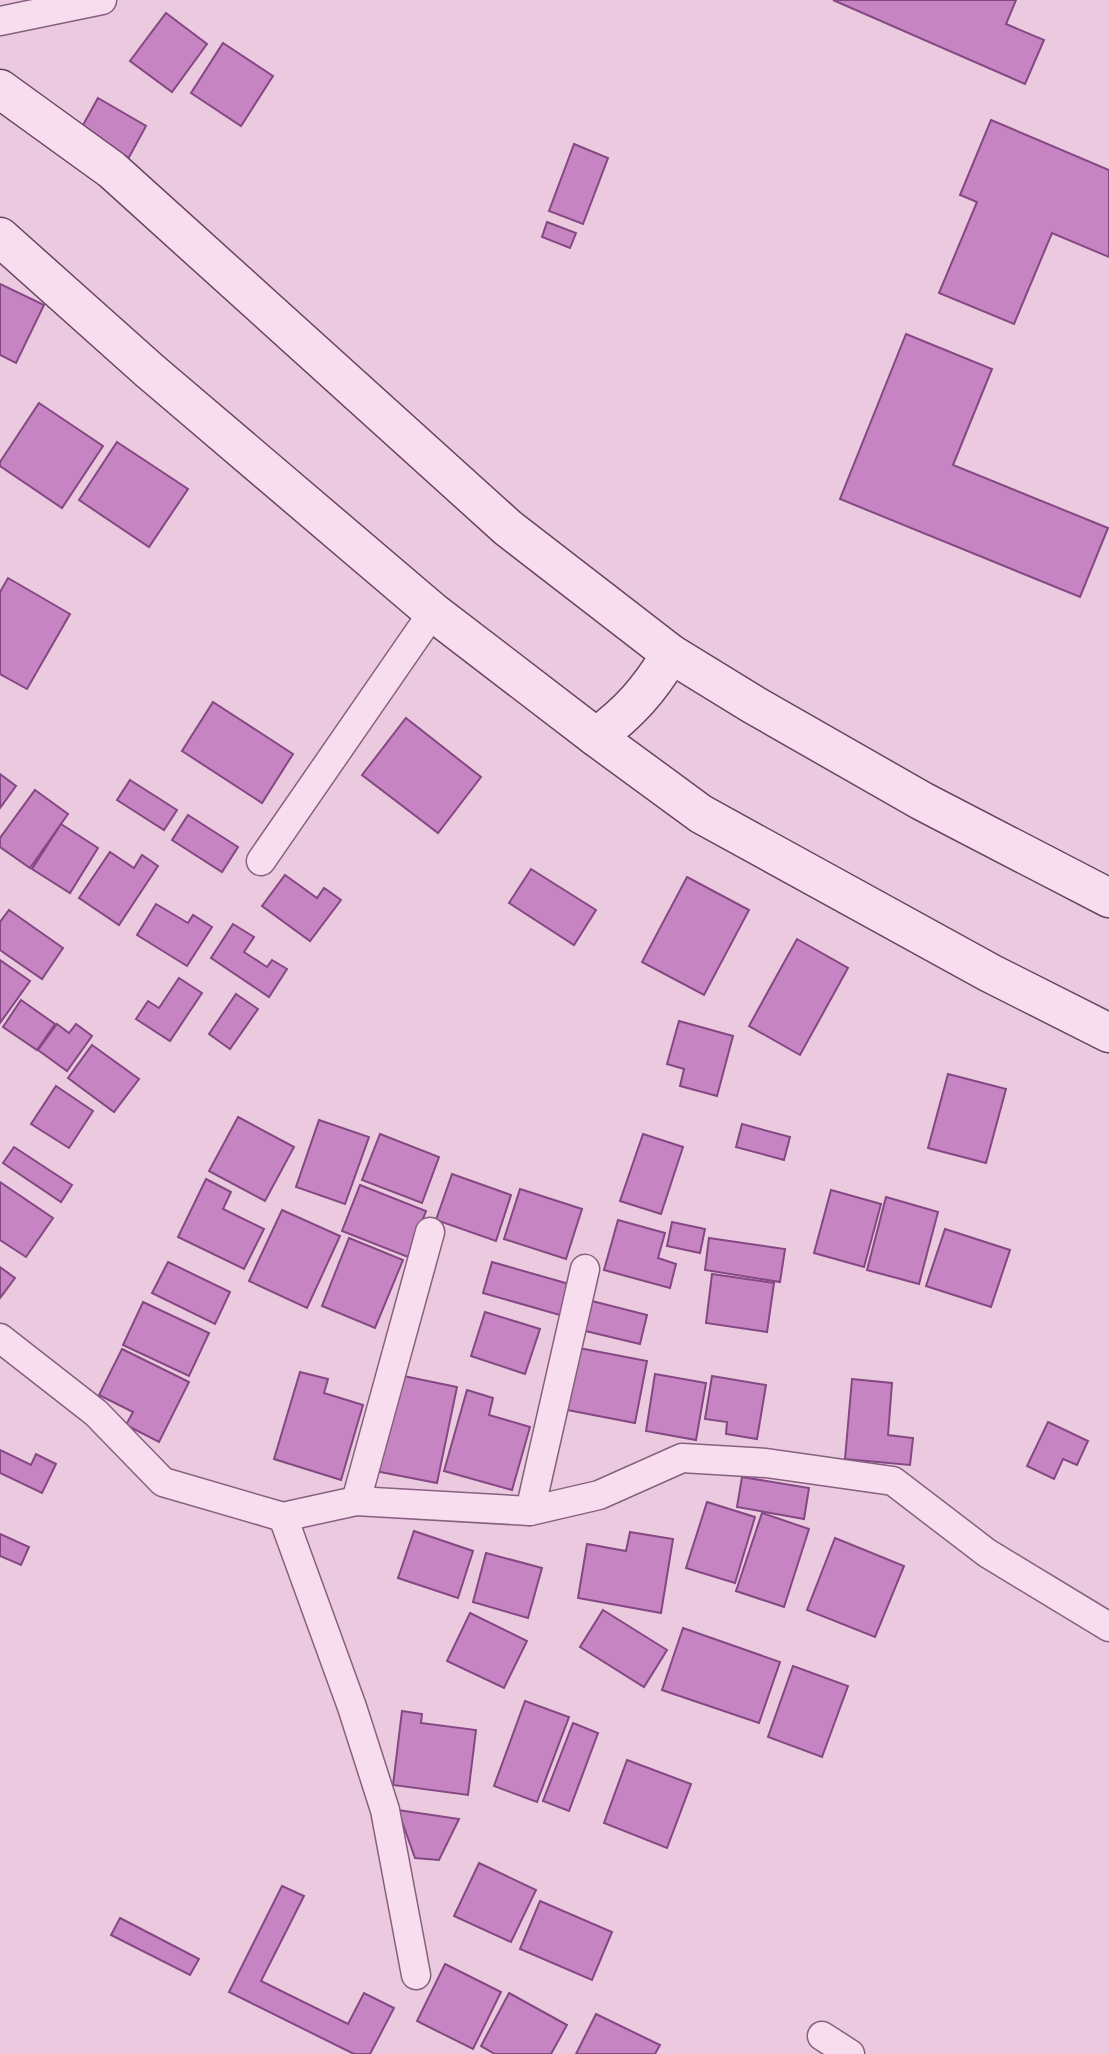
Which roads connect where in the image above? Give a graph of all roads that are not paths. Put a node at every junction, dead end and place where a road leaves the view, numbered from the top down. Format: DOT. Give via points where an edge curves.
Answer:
graph roads {
  1 [pos="102,0"];
  2 [pos="0,21"];
  3 [pos="0,89"];
  4 [pos="0,237"];
  5 [pos="433,612"];
  6 [pos="671,654"];
  7 [pos="596,737"];
  8 [pos="261,861"];
  9 [pos="1109,898"];
  10 [pos="1109,1033"];
  11 [pos="430,1232"];
  12 [pos="585,1269"];
  13 [pos="0,1338"];
  14 [pos="356,1501"];
  15 [pos="530,1511"];
  16 [pos="283,1517"];
  17 [pos="1109,1627"];
  18 [pos="416,1975"];
  19 [pos="822,2036"];
  20 [pos="850,2054"];
  1 -- 2 [label="street"];
  3 -- 6 [label="street" via="112,170 508,528"];
  4 -- 5 [label="street"];
  5 -- 7 [label="street"];
  5 -- 8 [label="street"];
  6 -- 7 [label="street" via="649,690"];
  6 -- 9 [label="street" via="922,801"];
  7 -- 10 [label="street" via="701,814"];
  11 -- 14 [label="street"];
  12 -- 15 [label="street"];
  13 -- 16 [label="street" via="96,1413 163,1482"];
  14 -- 15 [label="street"];
  14 -- 16 [label="street"];
  15 -- 17 [label="street" via="599,1495 682,1458 766,1463 893,1481 987,1553"];
  16 -- 18 [label="street" via="385,1810"];
  19 -- 20 [label="street"];
}
